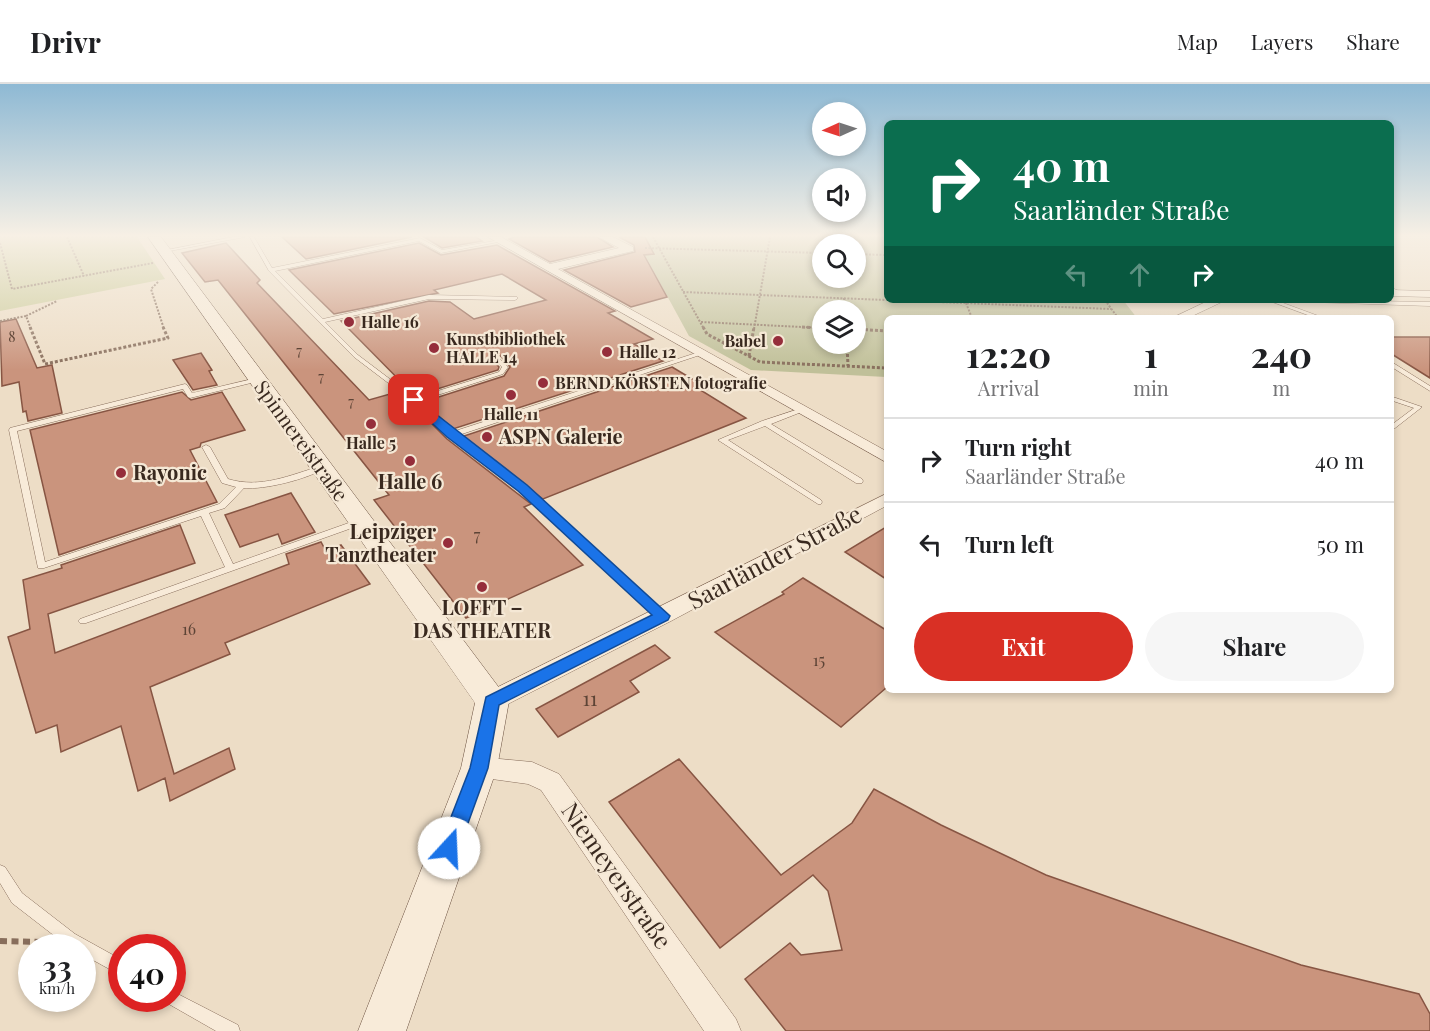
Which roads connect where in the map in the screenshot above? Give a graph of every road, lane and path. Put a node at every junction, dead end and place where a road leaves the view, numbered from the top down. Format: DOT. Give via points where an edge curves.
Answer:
graph roads {
  1 [pos="10,281"];
  2 [pos="55,281"];
  3 [pos="155,281"];
  4 [pos="178,281"];
  5 [pos="282,281"];
  6 [pos="571,281"];
  7 [pos="677,281"];
  8 [pos="763,281"];
  9 [pos="1394,291"];
  10 [pos="683,292"];
  11 [pos="1430,294"];
  12 [pos="760,295"];
  13 [pos="515,298"];
  14 [pos="844,298"];
  15 [pos="884,300"];
  16 [pos="57,301"];
  17 [pos="966,303"];
  18 [pos="1107,303"];
  19 [pos="1213,303"];
  20 [pos="1278,303"];
  21 [pos="1394,303"];
  22 [pos="999,304"];
  23 [pos="1430,304"];
  24 [pos="1111,309"];
  25 [pos="971,315"];
  26 [pos="1116,315"];
  27 [pos="1185,315"];
  28 [pos="1312,315"];
  29 [pos="26,316"];
  30 [pos="0,321"];
  31 [pos="321,321"];
  32 [pos="701,322"];
  33 [pos="755,325"];
  34 [pos="812,328"];
  35 [pos="866,330"];
  36 [pos="884,331"];
  37 [pos="698,354"];
  38 [pos="847,354"];
  39 [pos="749,356"];
  40 [pos="495,357"];
  41 [pos="848,366"];
  42 [pos="1394,366"];
  43 [pos="884,368"];
  44 [pos="257,380"];
  45 [pos="1430,389"];
  46 [pos="1394,399"];
  47 [pos="414,400"];
  48 [pos="802,410"];
  49 [pos="765,423"];
  50 [pos="1394,427"];
  51 [pos="451,435"];
  52 [pos="206,447"];
  53 [pos="884,455"];
  54 [pos="321,468"];
  55 [pos="859,481"];
  56 [pos="241,486"];
  57 [pos="884,500"];
  58 [pos="818,502"];
  59 [pos="204,512"];
  60 [pos="360,522"];
  61 [pos="230,567"];
  62 [pos="663,616"];
  63 [pos="83,621"];
  64 [pos="492,701"];
  65 [pos="479,768"];
  66 [pos="0,871"];
  67 [pos="0,941"];
  68 [pos="18,942"];
  69 [pos="108,961"];
  70 [pos="186,1006"];
  71 [pos="232,1031"];
  72 [pos="382,1031"];
  73 [pos="724,1031"];
  1 -- 2 [label="path" via="12,289"];
  3 -- 29 [label="path" via="151,289 168,338 45,364"];
  4 -- 44 [label="street, Spinnereistraße"];
  5 -- 31 [label="lane"];
  6 -- 37 [label="street"];
  7 -- 10 [label="path"];
  8 -- 12 [label="path"];
  9 -- 11 [label="street"];
  10 -- 12 [label="path"];
  10 -- 32 [label="path"];
  12 -- 14 [label="path"];
  12 -- 33 [label="path"];
  13 -- 31 [label="lane" via="429,297"];
  14 -- 15 [label="path"];
  16 -- 29 [label="path"];
  17 -- 22 [label="path"];
  17 -- 25 [label="path"];
  18 -- 24 [label="path"];
  19 -- 27 [label="street"];
  20 -- 28 [label="lane"];
  21 -- 23 [label="lane"];
  22 -- 24 [label="path"];
  24 -- 26 [label="path"];
  29 -- 30 [label="path"];
  31 -- 47 [label="lane" via="356,356"];
  32 -- 33 [label="path"];
  32 -- 39 [label="path" via="708,334"];
  33 -- 34 [label="path"];
  33 -- 39 [label="path"];
  35 -- 36 [label="path"];
  37 -- 48 [label="street"];
  37 -- 51 [label="lane"];
  38 -- 41 [label="path"];
  39 -- 41 [label="path" via="760,362"];
  40 -- 47 [label="lane" via="505,367 501,373"];
  41 -- 43 [label="path"];
  42 -- 45 [label="lane"];
  44 -- 54 [label="street, Spinnereistraße"];
  44 -- 59 [label="lane" via="190,396 185,386 12,430 40,566"];
  46 -- 50 [label="lane" via="1419,407"];
  47 -- 51 [label="lane"];
  48 -- 49 [label="lane"];
  48 -- 53 [label="street"];
  49 -- 55 [label="lane"];
  49 -- 58 [label="lane" via="722,440"];
  51 -- 62 [label="lane" via="522,488"];
  52 -- 56 [label="lane" via="225,481"];
  54 -- 56 [label="lane" via="269,484"];
  54 -- 60 [label="street, Spinnereistraße"];
  56 -- 59 [label="lane" via="222,506"];
  57 -- 62 [label="street, Saarländer Straße"];
  59 -- 61 [label="lane"];
  60 -- 61 [label="lane"];
  60 -- 64 [label="street, Spinnereistraße"];
  61 -- 63 [label="lane"];
  62 -- 64 [label="street, Saarländer Straße"];
  64 -- 65 [label="street"];
  65 -- 72 [label="street"];
  65 -- 73 [label="street, Niemeyerstraße" via="532,773 550,782"];
  66 -- 69 [label="lane" via="17,898 70,939"];
  67 -- 68 [label="path"];
  70 -- 71 [label="lane"];
}
